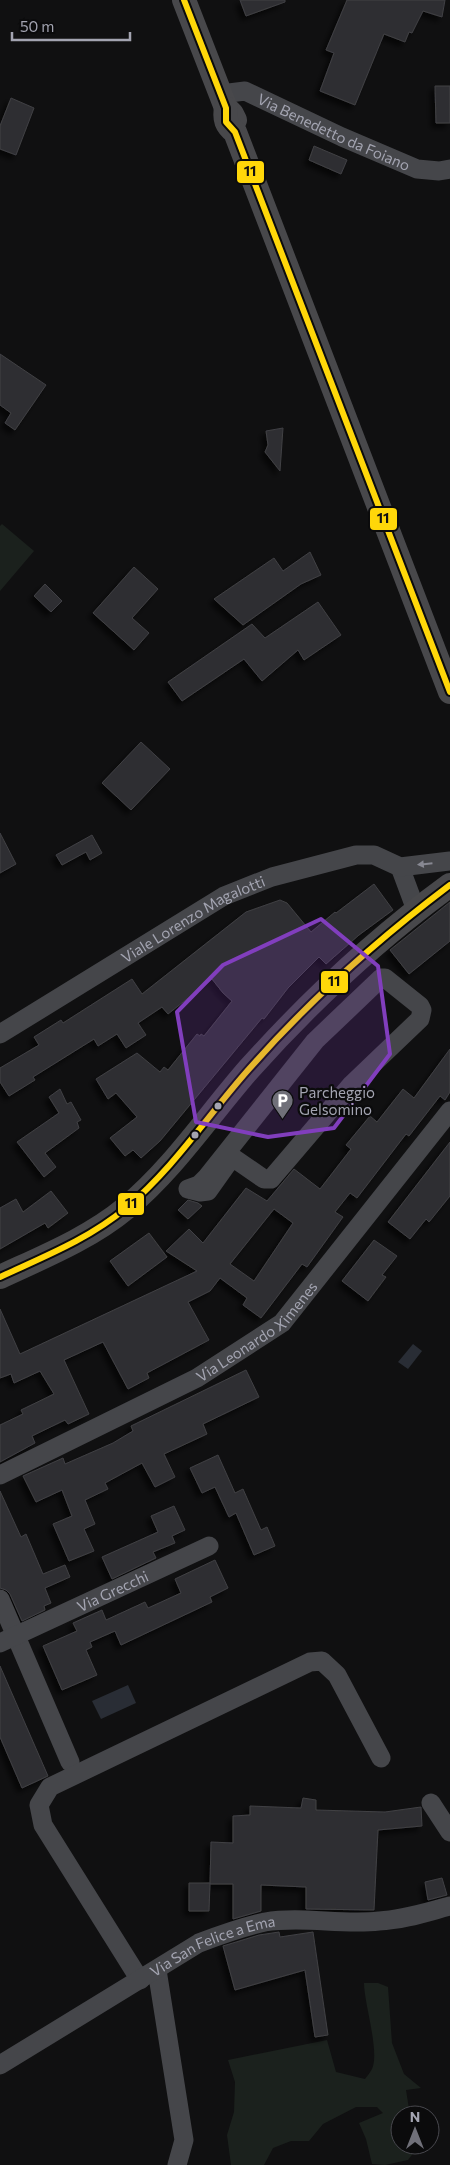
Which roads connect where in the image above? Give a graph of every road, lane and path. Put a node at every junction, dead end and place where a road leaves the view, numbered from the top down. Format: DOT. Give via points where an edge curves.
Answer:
graph roads {
  1 [pos="184,0"];
  2 [pos="224,101"];
  3 [pos="450,169"];
  4 [pos="450,692"];
  5 [pos="450,861"];
  6 [pos="400,867"];
  7 [pos="450,885"];
  8 [pos="416,910"];
  9 [pos="420,1006"];
  10 [pos="0,1034"];
  11 [pos="450,1111"];
  12 [pos="0,1277"];
  13 [pos="0,1475"];
  14 [pos="209,1546"];
  15 [pos="0,1599"];
  16 [pos="8,1639"];
  17 [pos="381,1758"];
  18 [pos="70,1762"];
  19 [pos="431,1803"];
  20 [pos="450,1832"];
  21 [pos="450,1906"];
  22 [pos="157,1970"];
  23 [pos="140,1980"];
  24 [pos="0,2065"];
  25 [pos="178,2165"];
  1 -- 2 [label="main road"];
  2 -- 3 [label="street, Via Benedetto da Foiano" via="245,91 417,169"];
  2 -- 4 [label="main road" via="237,125 235,132"];
  5 -- 6 [label="street, one-way"];
  6 -- 8 [label="street"];
  6 -- 10 [label="street, Viale Lorenzo Magalotti" via="374,855 356,855 272,878 224,896"];
  7 -- 8 [label="main road"];
  8 -- 12 [label="main road" via="350,965 294,1020 157,1180 104,1224"];
  9 -- 9 [label="street" via="385,978 377,980 315,1040 207,1177 188,1189 208,1191 230,1160 235,1159 264,1179 271,1179 352,1084 420,1019"];
  11 -- 13 [label="street, Via Leonardo Ximenes" via="282,1323 197,1378"];
  14 -- 16 [label="street, Via Grecchi"];
  15 -- 16 [label="street"];
  16 -- 18 [label="street"];
  17 -- 23 [label="street" via="337,1675 322,1661 310,1662 50,1787 39,1805 43,1825"];
  19 -- 20 [label="street"];
  21 -- 22 [label="street, Via San Felice a Ema" via="382,1921 265,1922 199,1944"];
  22 -- 23 [label="street, Via San Felice a Ema"];
  22 -- 25 [label="street" via="184,2140"];
  23 -- 24 [label="street, Via San Felice a Ema"];
}
